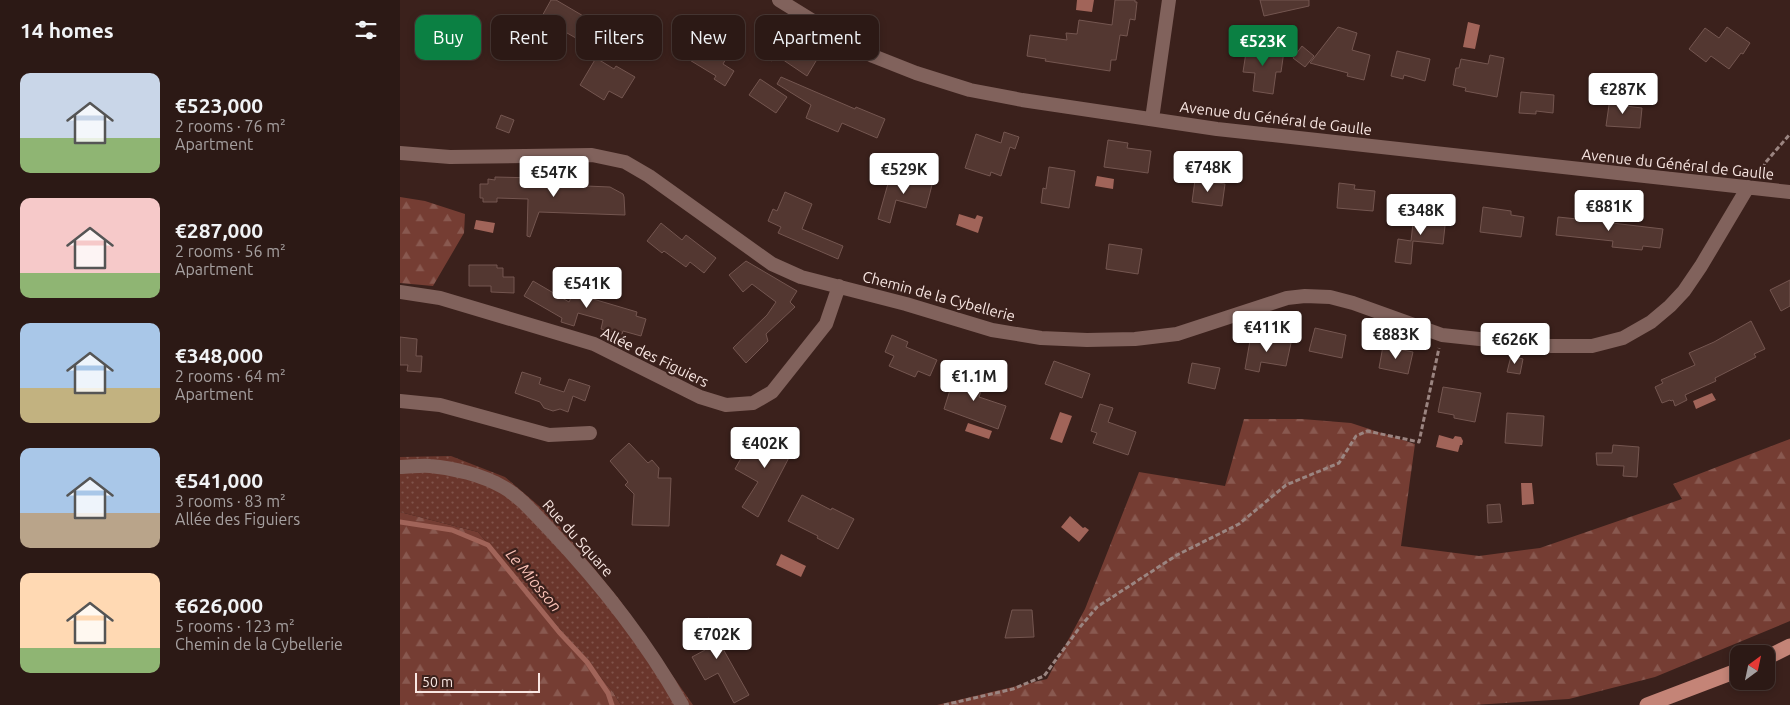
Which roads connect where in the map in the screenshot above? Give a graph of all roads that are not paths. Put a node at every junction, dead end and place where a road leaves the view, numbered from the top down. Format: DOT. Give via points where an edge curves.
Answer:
graph roads {
  1 [pos="779,0"];
  2 [pos="1168,0"];
  3 [pos="1152,119"];
  4 [pos="400,153"];
  5 [pos="1753,188"];
  6 [pos="1790,192"];
  7 [pos="839,286"];
  8 [pos="400,292"];
  9 [pos="400,401"];
  10 [pos="590,433"];
  11 [pos="400,467"];
  12 [pos="1790,646"];
  13 [pos="1775,654"];
  14 [pos="1730,673"];
  15 [pos="682,705"];
  16 [pos="1646,705"];
  1 -- 3 [label="street, Avenue du Général de Gaulle" via="846,42 916,73 970,90"];
  2 -- 3 [label="street"];
  3 -- 5 [label="street, Avenue du Général de Gaulle" via="1217,129"];
  4 -- 7 [label="street, Chemin de la Cybellerie" via="592,156 625,162 772,264 801,277"];
  5 -- 6 [label="street, Avenue du Général de Gaulle"];
  5 -- 7 [label="street, Chemin de la Cybellerie" via="1684,291 1670,306 1651,322 1623,338 1592,346 1544,346 1442,335 1353,303 1330,297 1305,296 1287,298 1177,334 1135,339 1040,338 992,330"];
  7 -- 8 [label="street, Allée des Figuiers" via="826,324 772,392 753,403 726,405 700,397 594,344 440,298"];
  9 -- 10 [label="street" via="440,405 549,435"];
  11 -- 15 [label="street, Rue du Square" via="429,466 467,473 503,487 521,502 573,554 616,605"];
  12 -- 13 [label="main road"];
  14 -- 16 [label="main road"];
}
